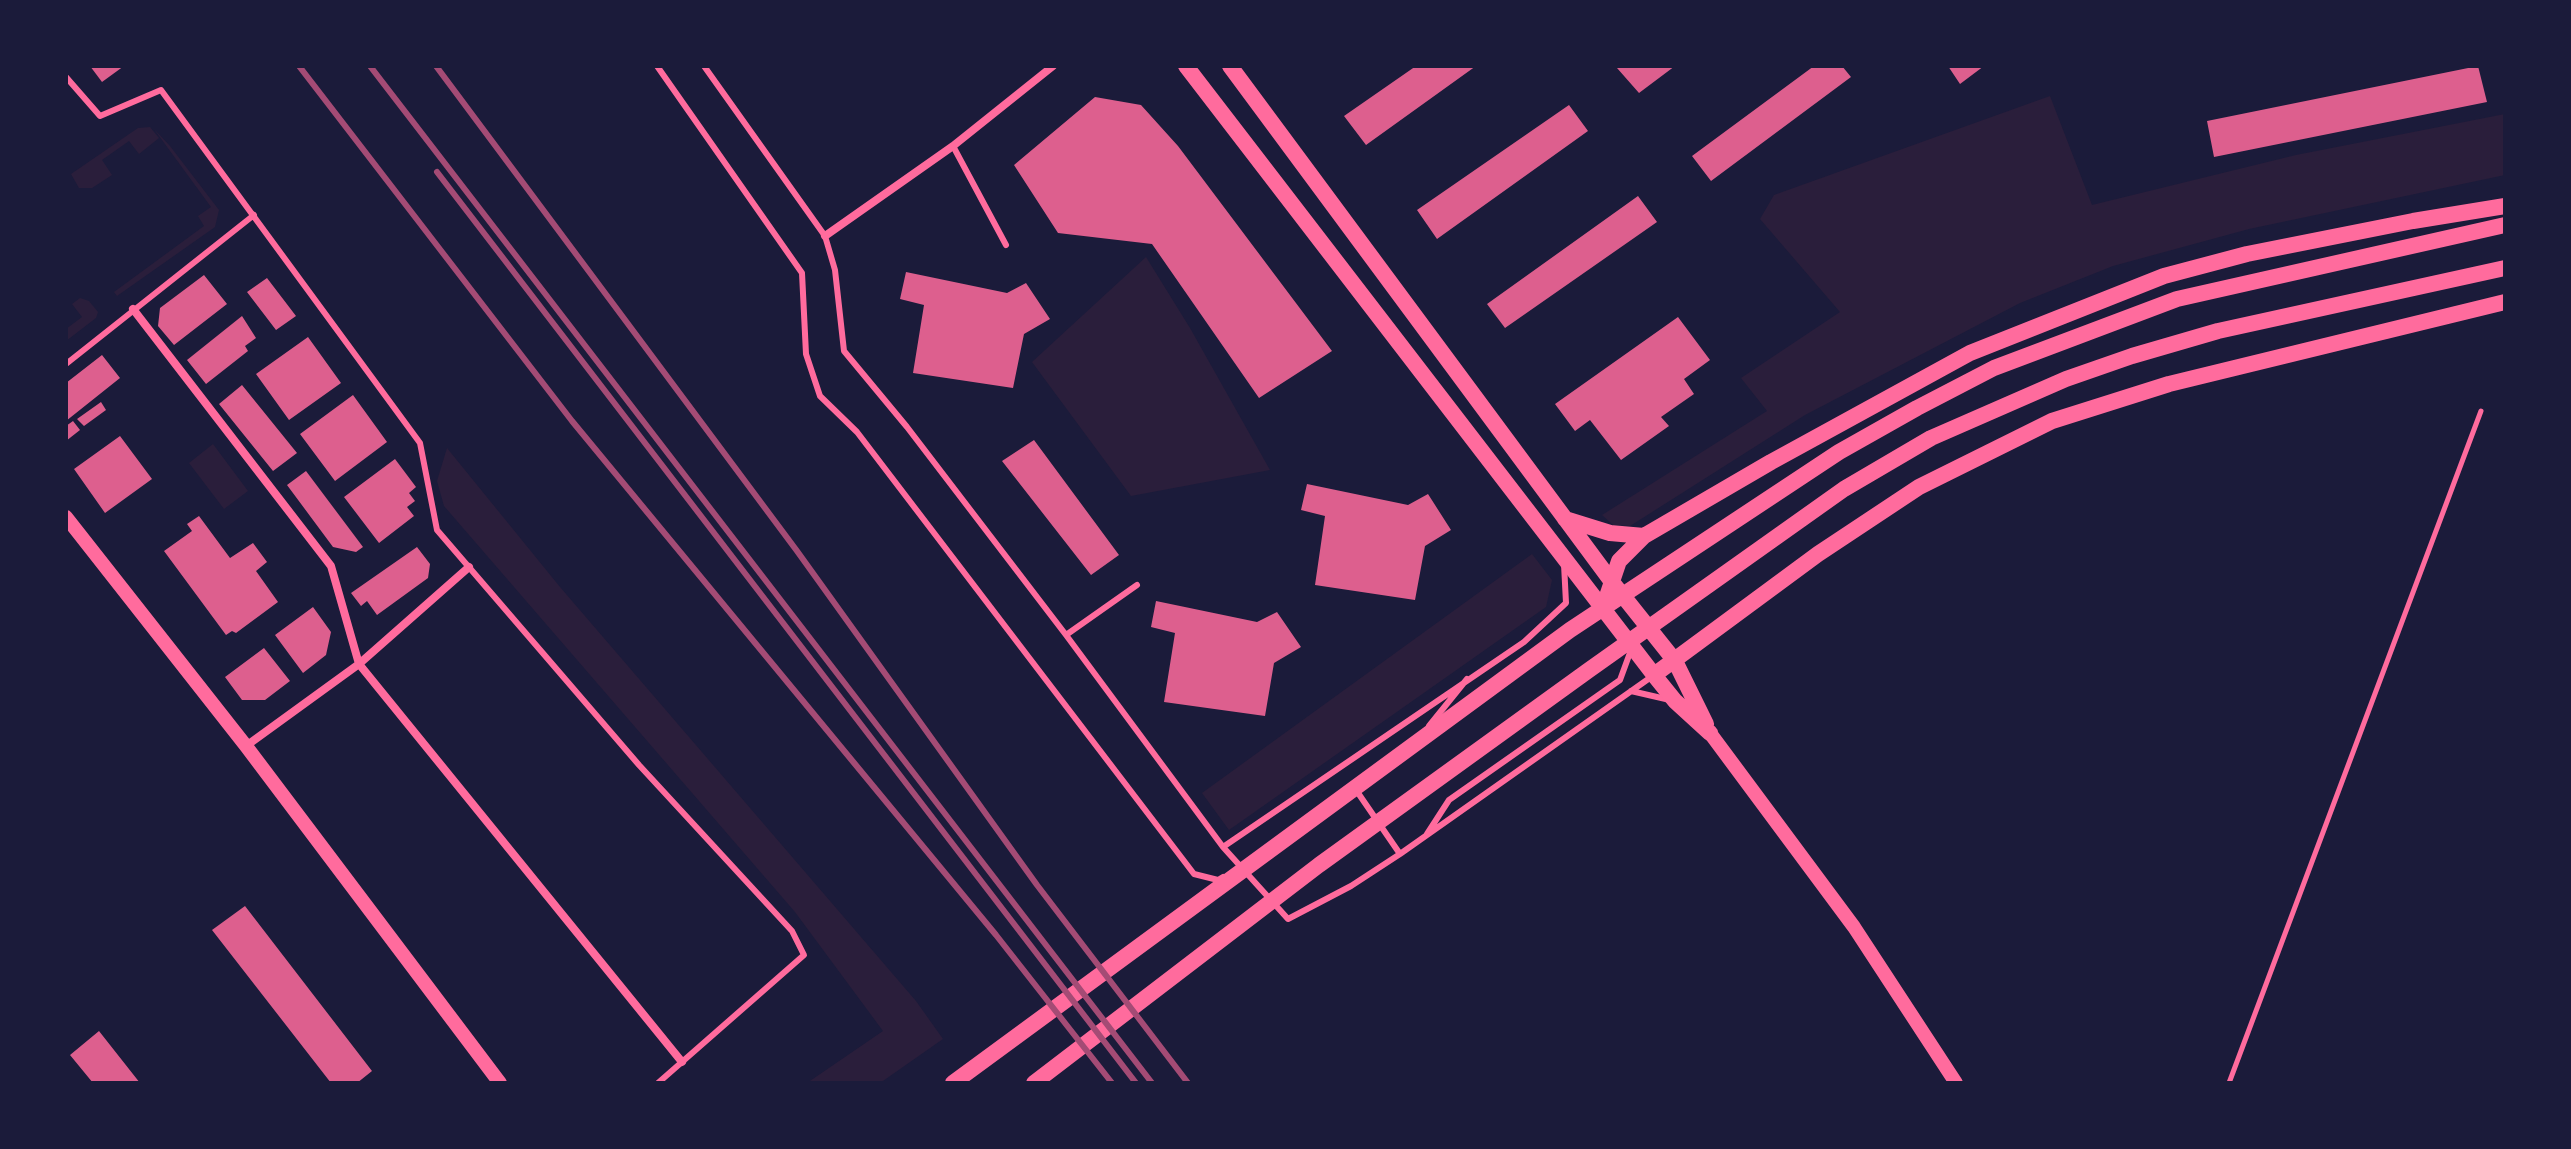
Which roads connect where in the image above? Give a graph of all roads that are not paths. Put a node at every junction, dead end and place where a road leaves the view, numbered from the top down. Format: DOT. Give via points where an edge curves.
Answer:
graph roads {
  1 [pos="657,66"];
  2 [pos="704,66"];
  3 [pos="1053,66"];
  4 [pos="1186,66"];
  5 [pos="1230,66"];
  6 [pos="66,77"];
  7 [pos="953,146"];
  8 [pos="2505,206"];
  9 [pos="254,215"];
  10 [pos="2505,225"];
  11 [pos="825,236"];
  12 [pos="1006,245"];
  13 [pos="2505,268"];
  14 [pos="2505,302"];
  15 [pos="133,309"];
  16 [pos="66,364"];
  17 [pos="66,517"];
  18 [pos="1565,519"];
  19 [pos="1644,536"];
  20 [pos="1564,558"];
  21 [pos="469,567"];
  22 [pos="1612,582"];
  23 [pos="1137,585"];
  24 [pos="1627,600"];
  25 [pos="1603,608"];
  26 [pos="1066,635"];
  27 [pos="1632,646"];
  28 [pos="1675,661"];
  29 [pos="359,664"];
  30 [pos="1654,675"];
  31 [pos="1467,679"];
  32 [pos="1631,691"];
  33 [pos="1675,701"];
  34 [pos="1710,733"];
  35 [pos="246,746"];
  36 [pos="1352,784"];
  37 [pos="1425,837"];
  38 [pos="1223,847"];
  39 [pos="1400,854"];
  40 [pos="1239,865"];
  41 [pos="682,1062"];
  42 [pos="500,1083"];
  43 [pos="658,1083"];
  44 [pos="953,1083"];
  45 [pos="1034,1083"];
  46 [pos="1956,1083"];
  1 -- 40 [label="lane" via="802,273 806,354 820,396 857,432 1194,874 1218,880"];
  2 -- 11 [label="lane"];
  3 -- 7 [label="street"];
  4 -- 20 [label="main road"];
  5 -- 18 [label="main road"];
  6 -- 9 [label="lane" via="100,116 161,90"];
  7 -- 11 [label="street"];
  7 -- 12 [label="lane"];
  8 -- 19 [label="main road" via="2247,254 2164,276 1970,353"];
  9 -- 15 [label="lane"];
  9 -- 21 [label="lane" via="420,443 437,530"];
  10 -- 44 [label="main road" via="2177,299 1994,368 1852,444 1570,630"];
  11 -- 26 [label="lane" via="835,270 844,351"];
  13 -- 45 [label="main road" via="2218,331 2132,356 1931,438 1844,489 1319,865"];
  14 -- 28 [label="main road" via="2169,384 2052,421 1919,487 1818,554"];
  15 -- 16 [label="lane"];
  15 -- 29 [label="street" via="331,566"];
  17 -- 35 [label="street"];
  18 -- 19 [label="main road" via="1610,533"];
  18 -- 22 [label="main road"];
  19 -- 22 [label="main road" via="1619,561"];
  20 -- 25 [label="main road"];
  20 -- 31 [label="lane" via="1566,603 1524,642"];
  21 -- 29 [label="street"];
  21 -- 41 [label="lane" via="639,765 792,931 804,955"];
  22 -- 24 [label="main road"];
  22 -- 25 [label="main road"];
  23 -- 26 [label="lane"];
  24 -- 27 [label="lane" via="1637,634"];
  24 -- 28 [label="main road"];
  25 -- 27 [label="main road"];
  26 -- 38 [label="lane"];
  27 -- 30 [label="main road"];
  27 -- 37 [label="lane" via="1620,680 1449,800"];
  28 -- 30 [label="main road"];
  28 -- 34 [label="main road"];
  29 -- 35 [label="street"];
  29 -- 41 [label="street"];
  30 -- 32 [label="lane"];
  30 -- 33 [label="main road"];
  31 -- 36 [label="lane" via="1426,730"];
  31 -- 38 [label="lane"];
  32 -- 33 [label="lane"];
  32 -- 37 [label="lane"];
  33 -- 34 [label="main road"];
  34 -- 46 [label="street" via="1854,927"];
  35 -- 42 [label="street"];
  36 -- 39 [label="lane"];
  36 -- 40 [label="lane"];
  37 -- 39 [label="lane"];
  38 -- 40 [label="lane"];
  39 -- 40 [label="lane" via="1288,919"];
  41 -- 43 [label="lane"];
}
